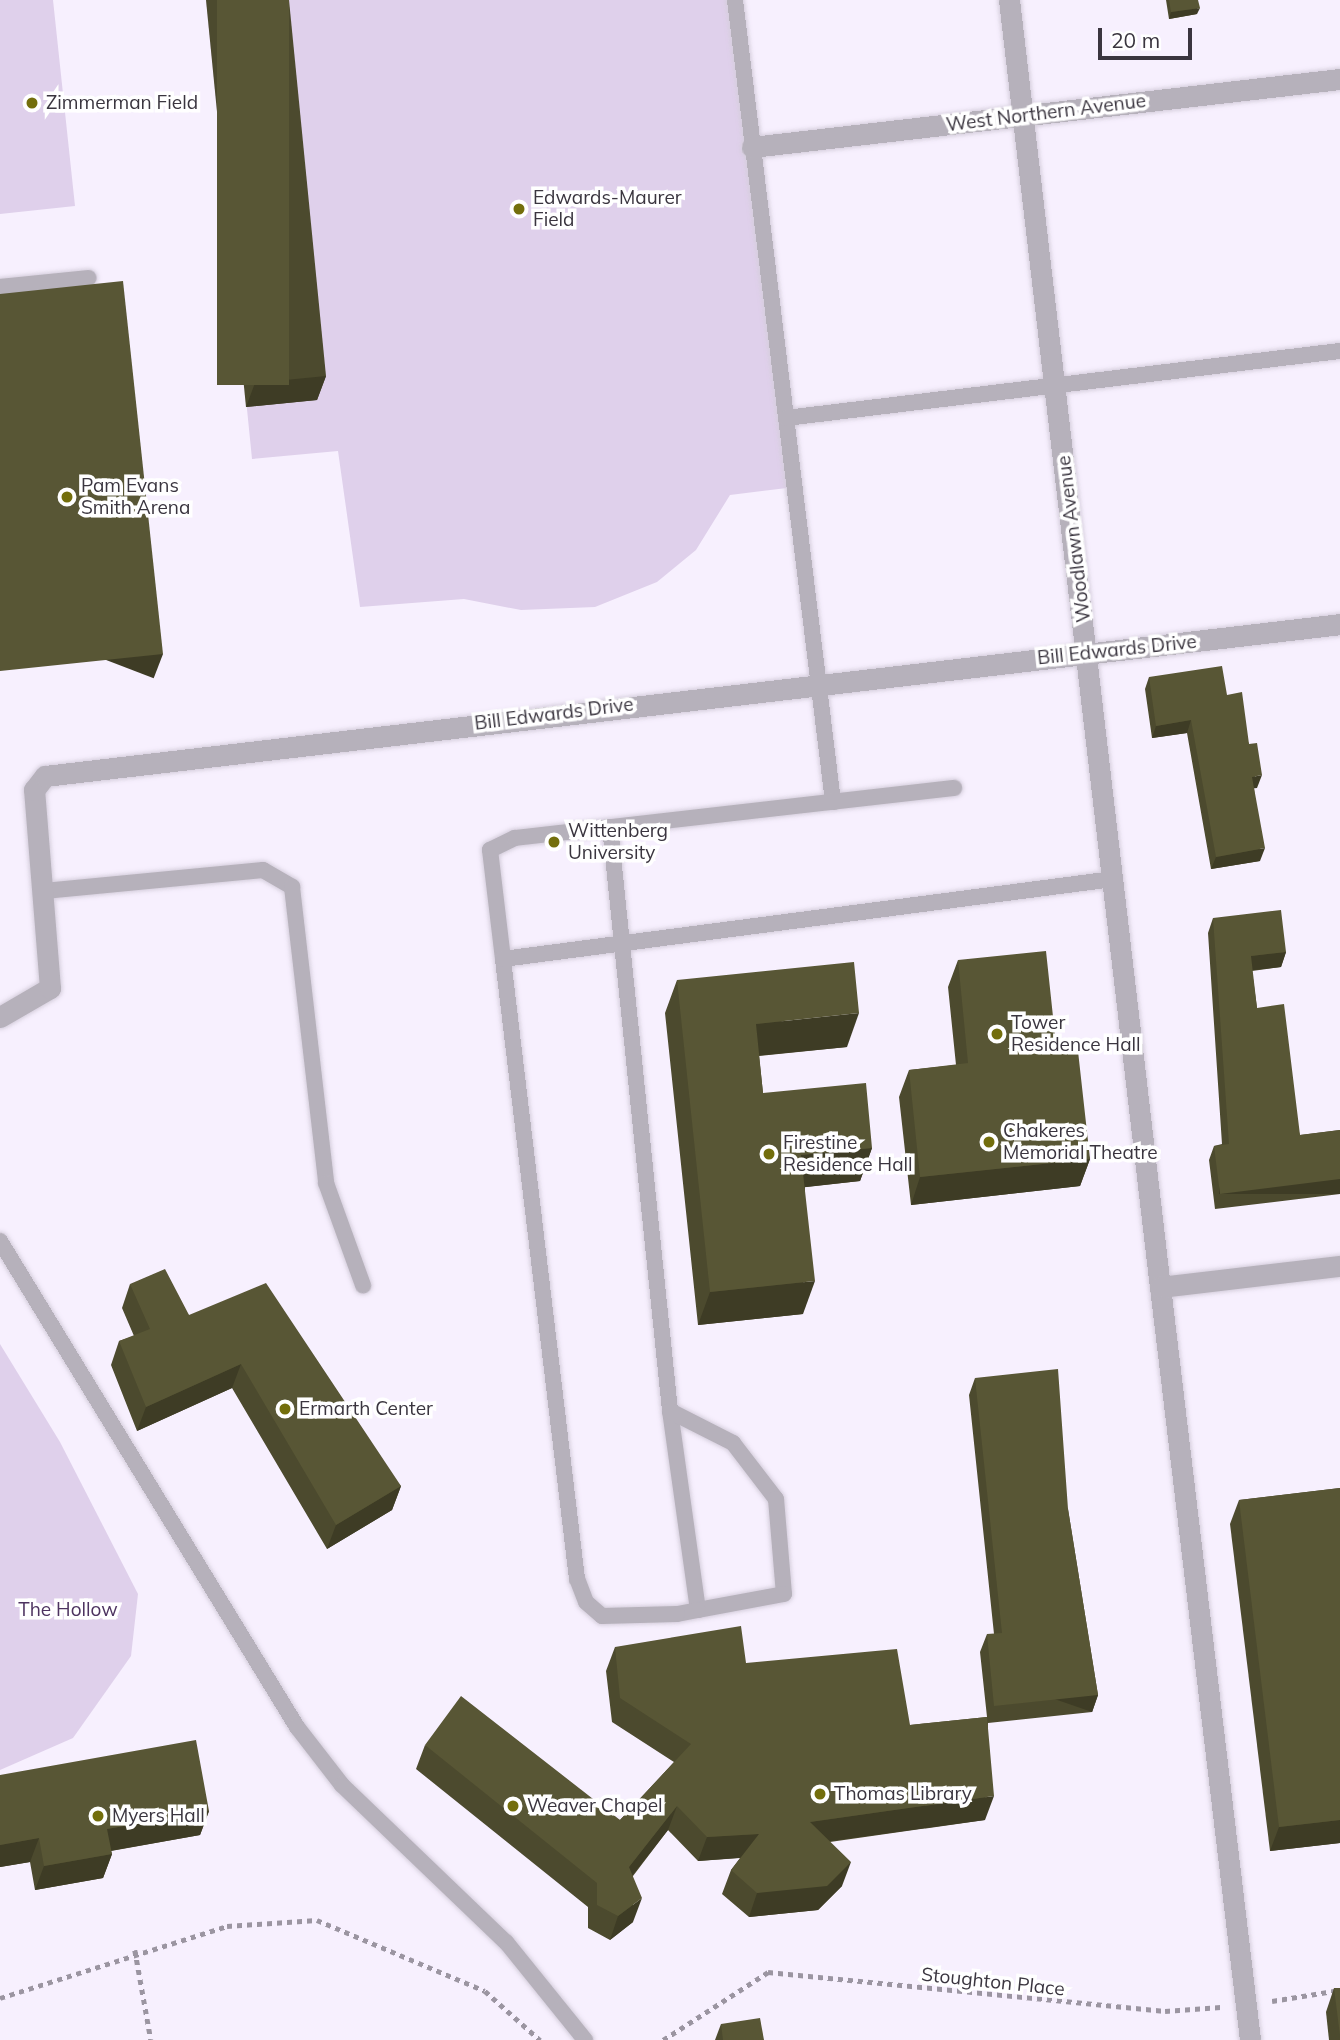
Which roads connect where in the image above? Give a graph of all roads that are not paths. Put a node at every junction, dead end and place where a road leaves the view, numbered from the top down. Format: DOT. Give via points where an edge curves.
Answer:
graph roads {
  1 [pos="735,0"];
  2 [pos="1009,0"];
  3 [pos="1340,79"];
  4 [pos="1023,116"];
  5 [pos="752,147"];
  6 [pos="89,278"];
  7 [pos="0,287"];
  8 [pos="1340,351"];
  9 [pos="1055,383"];
  10 [pos="786,418"];
  11 [pos="1340,624"];
  12 [pos="1087,653"];
  13 [pos="819,684"];
  14 [pos="954,788"];
  15 [pos="833,802"];
  16 [pos="610,827"];
  17 [pos="1113,879"];
  18 [pos="44,891"];
  19 [pos="621,944"];
  20 [pos="502,959"];
  21 [pos="0,1017"];
  22 [pos="0,1241"];
  23 [pos="1340,1266"];
  24 [pos="363,1285"];
  25 [pos="1160,1287"];
  26 [pos="670,1411"];
  27 [pos="698,1610"];
  28 [pos="585,2040"];
  29 [pos="1250,2040"];
  1 -- 5 [label="lane"];
  2 -- 4 [label="street, Woodlawn Avenue"];
  3 -- 4 [label="street, West Northern Avenue"];
  4 -- 5 [label="street, West Northern Avenue"];
  4 -- 9 [label="street, Woodlawn Avenue"];
  5 -- 10 [label="lane"];
  6 -- 7 [label="lane"];
  8 -- 9 [label="lane"];
  9 -- 10 [label="lane"];
  9 -- 12 [label="street, Woodlawn Avenue"];
  10 -- 13 [label="lane"];
  11 -- 12 [label="street, Bill Edwards Drive"];
  12 -- 13 [label="street, Bill Edwards Drive"];
  12 -- 17 [label="street, Woodlawn Avenue"];
  13 -- 15 [label="lane"];
  13 -- 18 [label="street, Bill Edwards Drive" via="45,776 34,790"];
  14 -- 15 [label="lane"];
  15 -- 16 [label="lane"];
  16 -- 19 [label="lane"];
  16 -- 20 [label="lane" via="515,838 489,850"];
  17 -- 19 [label="lane"];
  17 -- 25 [label="street, Woodlawn Avenue"];
  18 -- 21 [label="street, Bill Edwards Drive" via="50,988"];
  18 -- 24 [label="lane" via="264,870 292,887 326,1183"];
  19 -- 20 [label="lane"];
  19 -- 26 [label="lane"];
  20 -- 27 [label="lane" via="577,1579 586,1602 602,1616"];
  22 -- 28 [label="lane" via="297,1727 342,1785 514,1951"];
  23 -- 25 [label="street"];
  25 -- 29 [label="street, Woodlawn Avenue"];
  26 -- 27 [label="lane"];
  26 -- 27 [label="lane" via="733,1443 776,1499 784,1594"];
}
